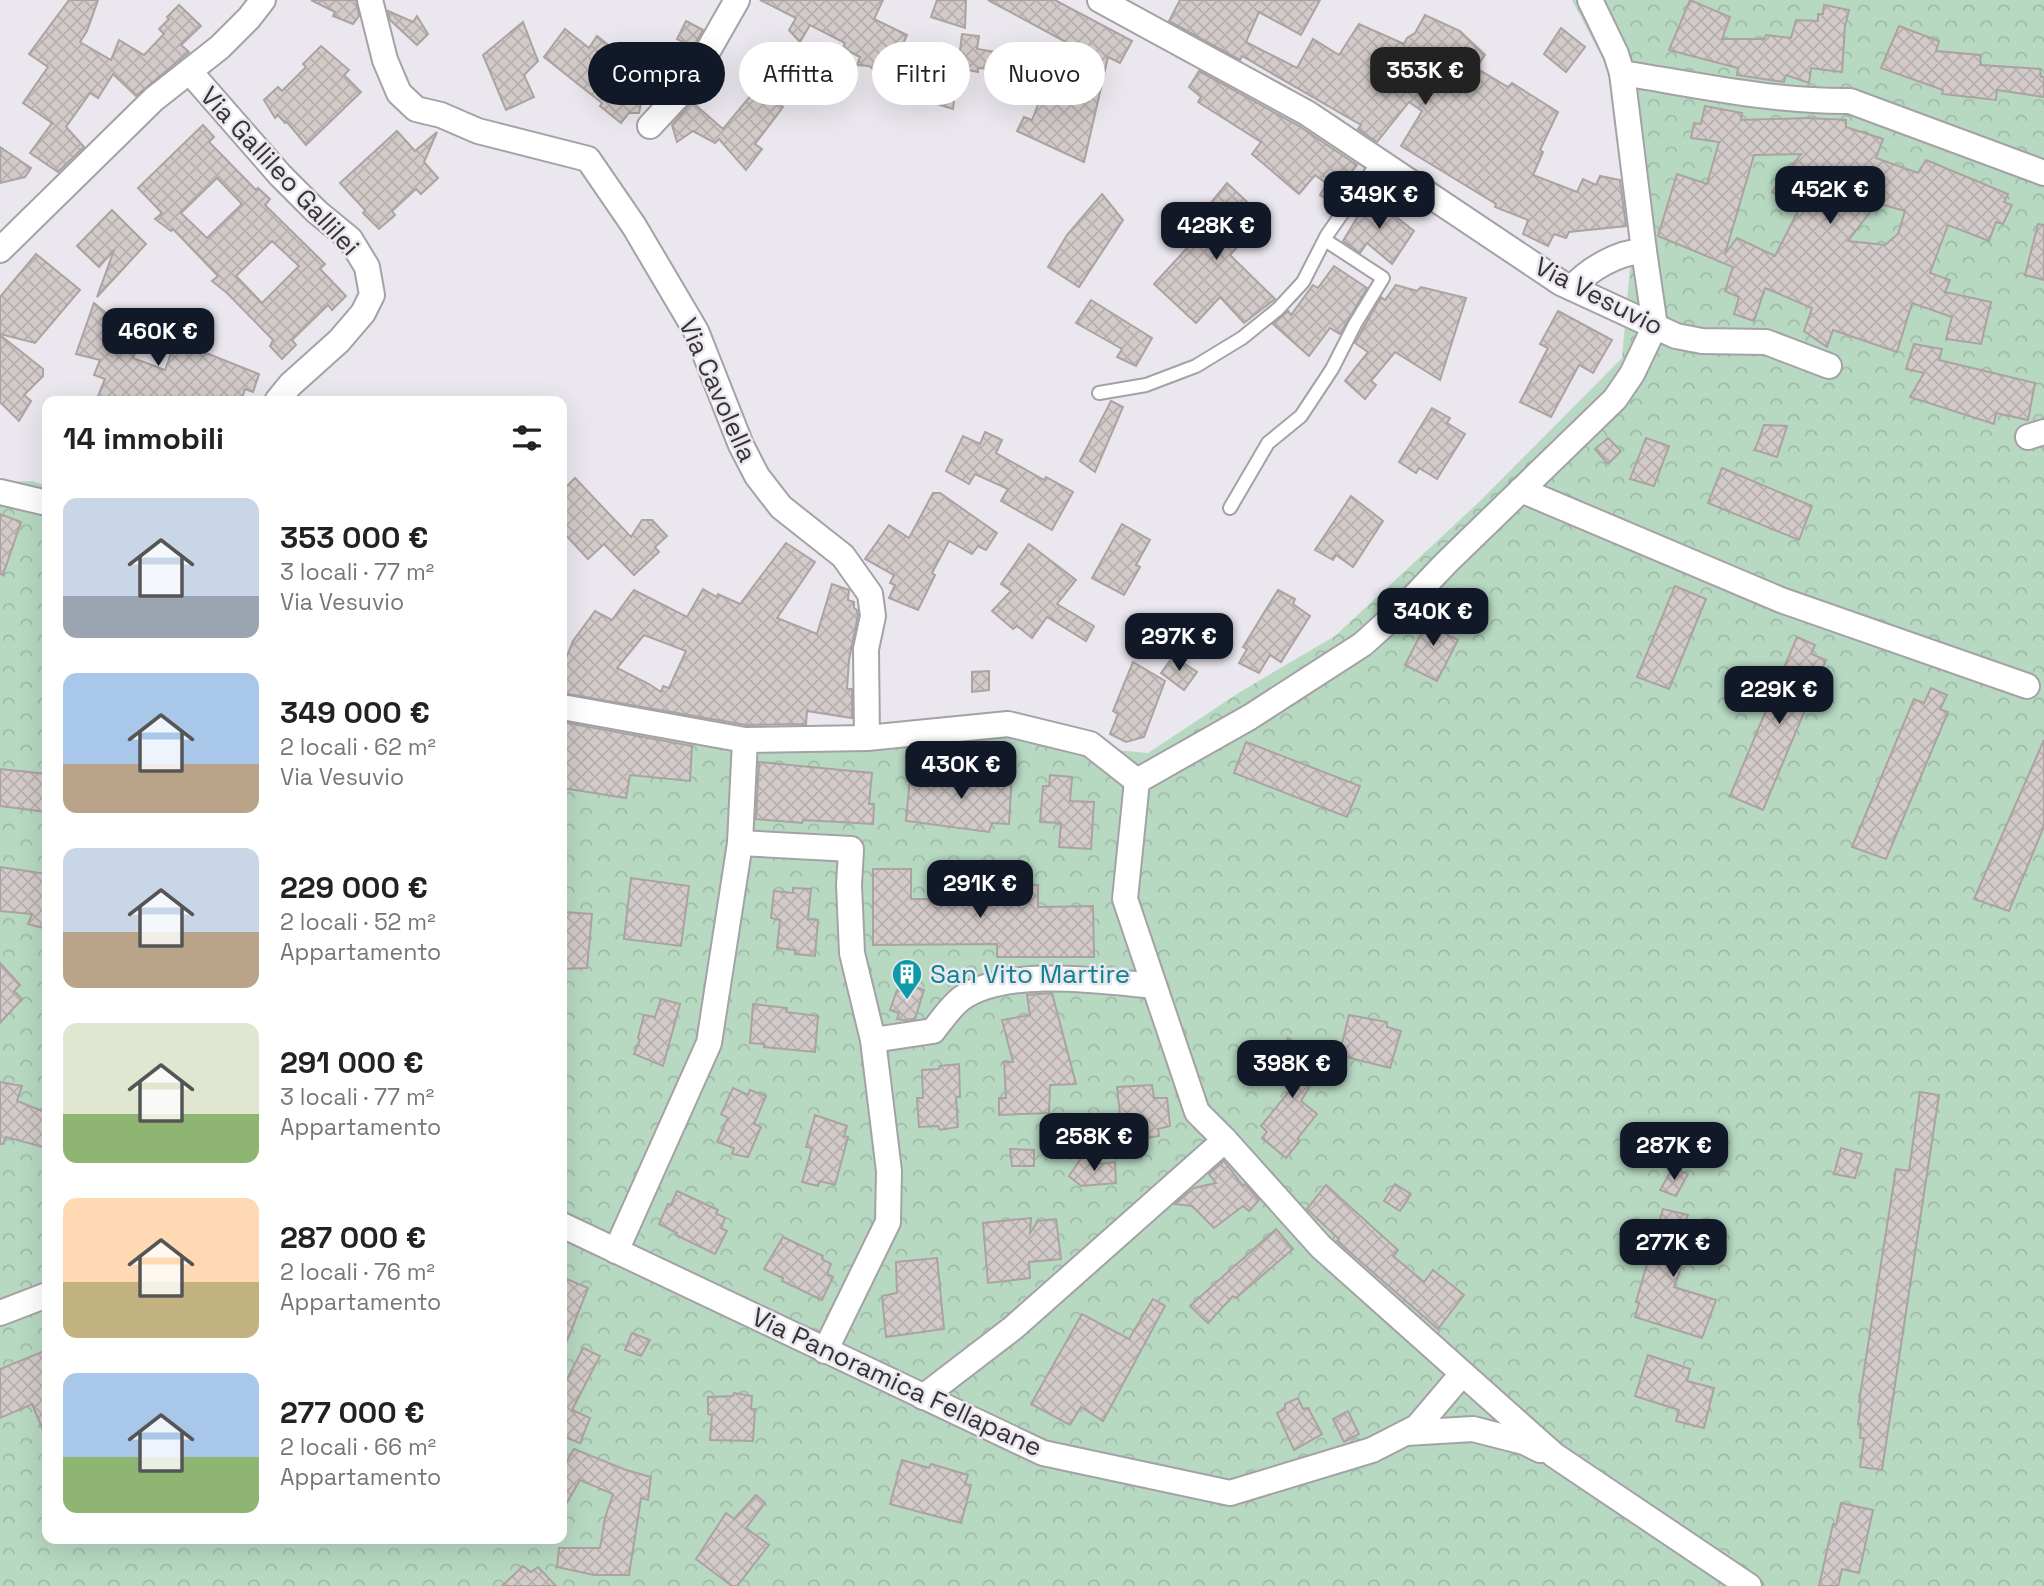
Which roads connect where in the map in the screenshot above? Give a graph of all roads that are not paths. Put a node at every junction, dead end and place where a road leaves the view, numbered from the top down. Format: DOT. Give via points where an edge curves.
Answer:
graph roads {
  1 [pos="263,0"];
  2 [pos="370,0"];
  3 [pos="737,0"];
  4 [pos="1100,0"];
  5 [pos="1590,0"];
  6 [pos="190,72"];
  7 [pos="1622,73"];
  8 [pos="650,126"];
  9 [pos="1379,161"];
  10 [pos="2044,173"];
  11 [pos="1325,240"];
  12 [pos="0,250"];
  13 [pos="1644,251"];
  14 [pos="1572,288"];
  15 [pos="1655,326"];
  16 [pos="1829,366"];
  17 [pos="1099,393"];
  18 [pos="281,396"];
  19 [pos="1521,490"];
  20 [pos="0,492"];
  21 [pos="42,502"];
  22 [pos="1230,508"];
  23 [pos="2028,686"];
  24 [pos="567,708"];
  25 [pos="867,738"];
  26 [pos="745,740"];
  27 [pos="1137,781"];
  28 [pos="740,843"];
  29 [pos="1154,986"];
  30 [pos="873,1040"];
  31 [pos="1225,1140"];
  32 [pos="567,1227"];
  33 [pos="616,1251"];
  34 [pos="42,1297"];
  35 [pos="0,1313"];
  36 [pos="825,1351"];
  37 [pos="1462,1374"];
  38 [pos="923,1397"];
  39 [pos="1406,1433"];
  40 [pos="1554,1455"];
  41 [pos="1749,1586"];
  1 -- 6 [label="street"];
  2 -- 25 [label="street, Via Cavolella" via="385,60 399,93 416,108 478,131 588,159 603,178 696,331 757,476 781,507 843,556 870,594"];
  3 -- 8 [label="street" via="689,84"];
  4 -- 9 [label="street, Via Vesuvio" via="1307,113"];
  5 -- 7 [label="street"];
  6 -- 12 [label="street" via="154,99"];
  6 -- 18 [label="street, Via Gallileo Gallilei" via="280,175 350,239 367,267 372,295 363,313"];
  7 -- 10 [label="street" via="1760,95 1850,101"];
  7 -- 13 [label="street"];
  9 -- 11 [label="lane"];
  9 -- 14 [label="street, Via Vesuvio"];
  11 -- 17 [label="lane" via="1303,282 1242,338 1196,366 1146,385"];
  11 -- 22 [label="lane" via="1383,278 1301,416 1268,443"];
  13 -- 14 [label="street" via="1632,251 1585,274"];
  13 -- 15 [label="street"];
  14 -- 15 [label="street, Via Vesuvio"];
  15 -- 16 [label="street, Via Vesuvio" via="1702,341 1766,342"];
  15 -- 19 [label="street" via="1615,399"];
  19 -- 23 [label="street" via="1781,600"];
  19 -- 27 [label="street" via="1363,644 1250,717"];
  20 -- 21 [label="street"];
  24 -- 26 [label="street"];
  25 -- 26 [label="street"];
  25 -- 27 [label="street" via="1008,724 1090,744"];
  26 -- 28 [label="street"];
  27 -- 29 [label="street" via="1125,899"];
  28 -- 30 [label="street" via="851,849 852,953"];
  28 -- 33 [label="street" via="709,1043"];
  29 -- 30 [label="street" via="1071,978 1000,982 961,999 933,1031"];
  29 -- 31 [label="street" via="1197,1112"];
  30 -- 36 [label="street" via="889,1171 888,1222"];
  31 -- 37 [label="street" via="1321,1247"];
  31 -- 38 [label="street" via="1013,1328"];
  32 -- 33 [label="street, Via Panoramica Fellapane"];
  33 -- 36 [label="street, Via Panoramica Fellapane"];
  34 -- 35 [label="street"];
  36 -- 38 [label="street, Via Panoramica Fellapane"];
  37 -- 39 [label="street, Via Panoramica Fellapane" via="1417,1427"];
  37 -- 40 [label="street"];
  38 -- 39 [label="street, Via Panoramica Fellapane" via="1043,1453 1230,1493 1372,1450"];
  39 -- 40 [label="street" via="1474,1429"];
  40 -- 41 [label="street"];
}
